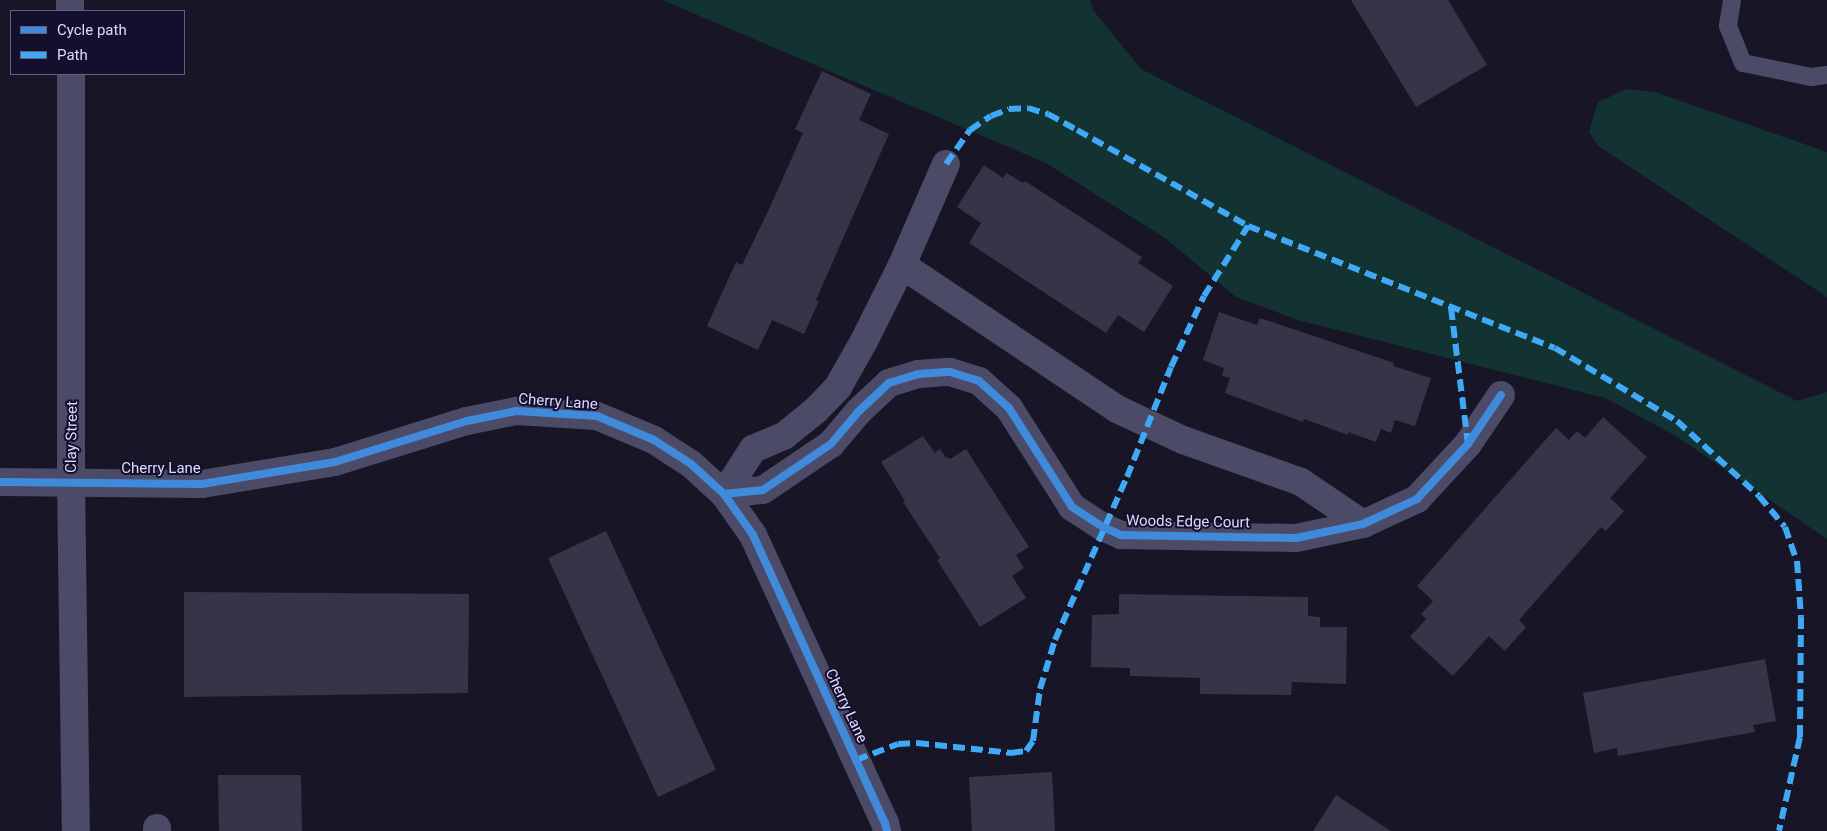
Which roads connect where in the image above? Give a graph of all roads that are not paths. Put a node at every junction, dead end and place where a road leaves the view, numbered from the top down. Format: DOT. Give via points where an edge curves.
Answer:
graph roads {
  1 [pos="1732,0"];
  2 [pos="70,75"];
  3 [pos="1827,75"];
  4 [pos="946,164"];
  5 [pos="902,265"];
  6 [pos="1501,395"];
  7 [pos="0,482"];
  8 [pos="71,482"];
  9 [pos="724,494"];
  10 [pos="1363,524"];
  11 [pos="76,831"];
  12 [pos="887,831"];
  1 -- 3 [label="lane" via="1728,26 1743,63 1811,77"];
  2 -- 8 [label="street, Clay Street"];
  4 -- 5 [label="street"];
  5 -- 9 [label="street" via="838,386 816,410 784,436 753,449"];
  5 -- 10 [label="street" via="1116,408 1183,440 1301,482"];
  6 -- 10 [label="street, Woods Edge Court" via="1468,444 1417,499"];
  7 -- 8 [label="street, Cherry Lane"];
  8 -- 9 [label="street, Cherry Lane" via="202,484 243,478 335,462 467,421 516,411 597,416 654,440 692,464"];
  8 -- 11 [label="street, Clay Street"];
  9 -- 10 [label="street, Woods Edge Court" via="763,490 831,444 859,410 889,383 918,374 950,372 979,381 1010,408 1072,507 1121,535 1296,538"];
  9 -- 12 [label="street, Cherry Lane" via="753,535"];
}
